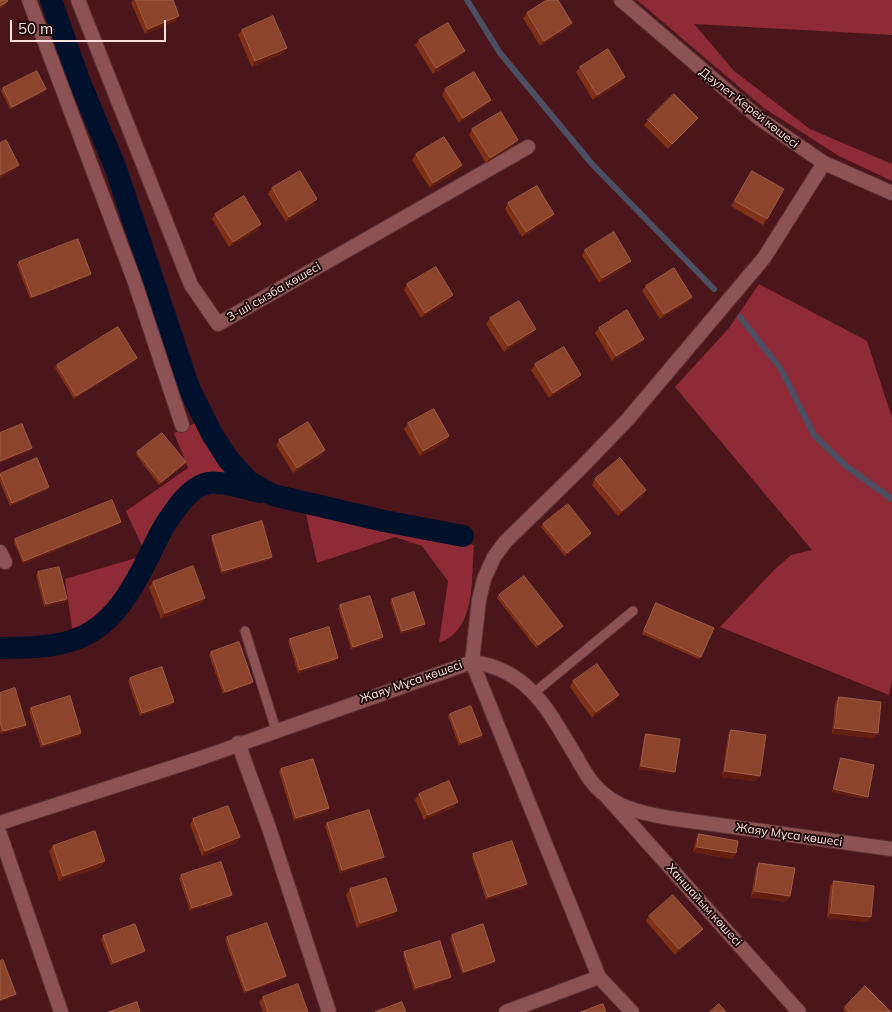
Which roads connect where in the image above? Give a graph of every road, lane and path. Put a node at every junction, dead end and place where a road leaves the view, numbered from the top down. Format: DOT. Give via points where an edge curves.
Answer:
graph roads {
  1 [pos="29,0"];
  2 [pos="621,0"];
  3 [pos="83,2"];
  4 [pos="528,147"];
  5 [pos="824,163"];
  6 [pos="892,193"];
  7 [pos="182,425"];
  8 [pos="633,611"];
  9 [pos="245,631"];
  10 [pos="472,662"];
  11 [pos="534,693"];
  12 [pos="276,730"];
  13 [pos="238,743"];
  14 [pos="608,798"];
  15 [pos="0,823"];
  16 [pos="0,834"];
  17 [pos="892,849"];
  18 [pos="599,978"];
  19 [pos="61,1012"];
  20 [pos="329,1012"];
  21 [pos="506,1012"];
  22 [pos="632,1012"];
  23 [pos="800,1012"];
  1 -- 7 [label="street" via="133,277"];
  2 -- 5 [label="street, Дәулет Керей көшесі" via="760,119"];
  3 -- 4 [label="street, 3-ші сызба көшесі" via="191,285 218,324"];
  5 -- 6 [label="street, Дәулет Керей көшесі"];
  5 -- 10 [label="street" via="764,258 628,419 506,540 484,579"];
  8 -- 11 [label="lane"];
  9 -- 12 [label="lane"];
  10 -- 11 [label="street, Жаяу Мұса көшесі" via="501,668"];
  10 -- 12 [label="street, Жаяу Мұса көшесі"];
  10 -- 18 [label="street"];
  11 -- 14 [label="street, Жаяу Мұса көшесі" via="551,714 587,776"];
  12 -- 13 [label="street, Жаяу Мұса көшесі"];
  13 -- 15 [label="street, Жаяу Мұса көшесі"];
  13 -- 20 [label="street"];
  14 -- 17 [label="street, Жаяу Мұса көшесі" via="632,809 669,818"];
  14 -- 23 [label="street, Ханшайым көшесі"];
  16 -- 19 [label="street"];
  18 -- 21 [label="street"];
  18 -- 22 [label="street"];
}
